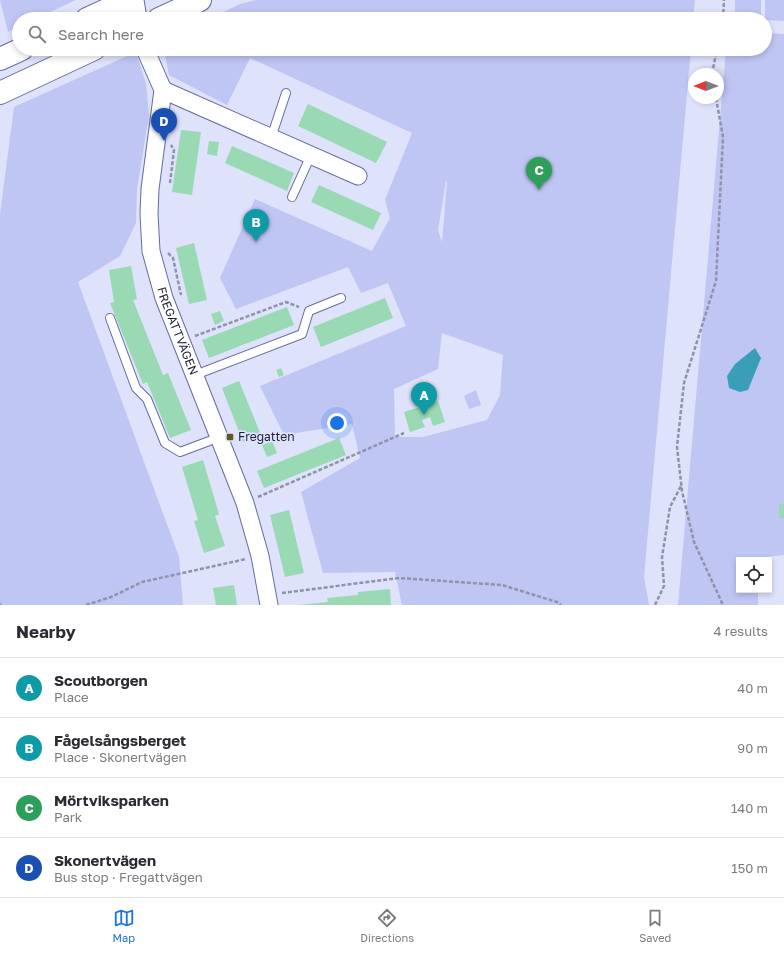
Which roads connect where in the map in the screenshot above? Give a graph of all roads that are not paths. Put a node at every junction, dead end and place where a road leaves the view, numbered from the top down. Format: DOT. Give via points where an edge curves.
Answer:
graph roads {
  1 [pos="128,0"];
  2 [pos="135,0"];
  3 [pos="200,0"];
  4 [pos="102,12"];
  5 [pos="137,12"];
  6 [pos="174,12"];
  7 [pos="12,54"];
  8 [pos="79,56"];
  9 [pos="148,56"];
  10 [pos="0,59"];
  11 [pos="163,90"];
  12 [pos="0,93"];
  13 [pos="286,93"];
  14 [pos="271,138"];
  15 [pos="310,155"];
  16 [pos="358,176"];
  17 [pos="292,197"];
  18 [pos="340,298"];
  19 [pos="110,318"];
  20 [pos="195,375"];
  21 [pos="220,437"];
  22 [pos="269,600"];
  1 -- 4 [label="highway"];
  2 -- 5 [label="street"];
  3 -- 6 [label="highway"];
  7 -- 10 [label="highway"];
  8 -- 12 [label="highway"];
  9 -- 11 [label="street"];
  11 -- 14 [label="street"];
  11 -- 20 [label="street, FREGATTVÄGEN" via="150,189 151,251"];
  13 -- 14 [label="lane"];
  14 -- 15 [label="street"];
  15 -- 16 [label="street"];
  15 -- 17 [label="lane"];
  18 -- 20 [label="lane" via="309,311 302,334"];
  19 -- 21 [label="lane" via="136,388 147,399 165,443 180,452"];
  20 -- 21 [label="street, FREGATTVÄGEN"];
  21 -- 22 [label="street, FREGATTVÄGEN" via="245,503"];
}
